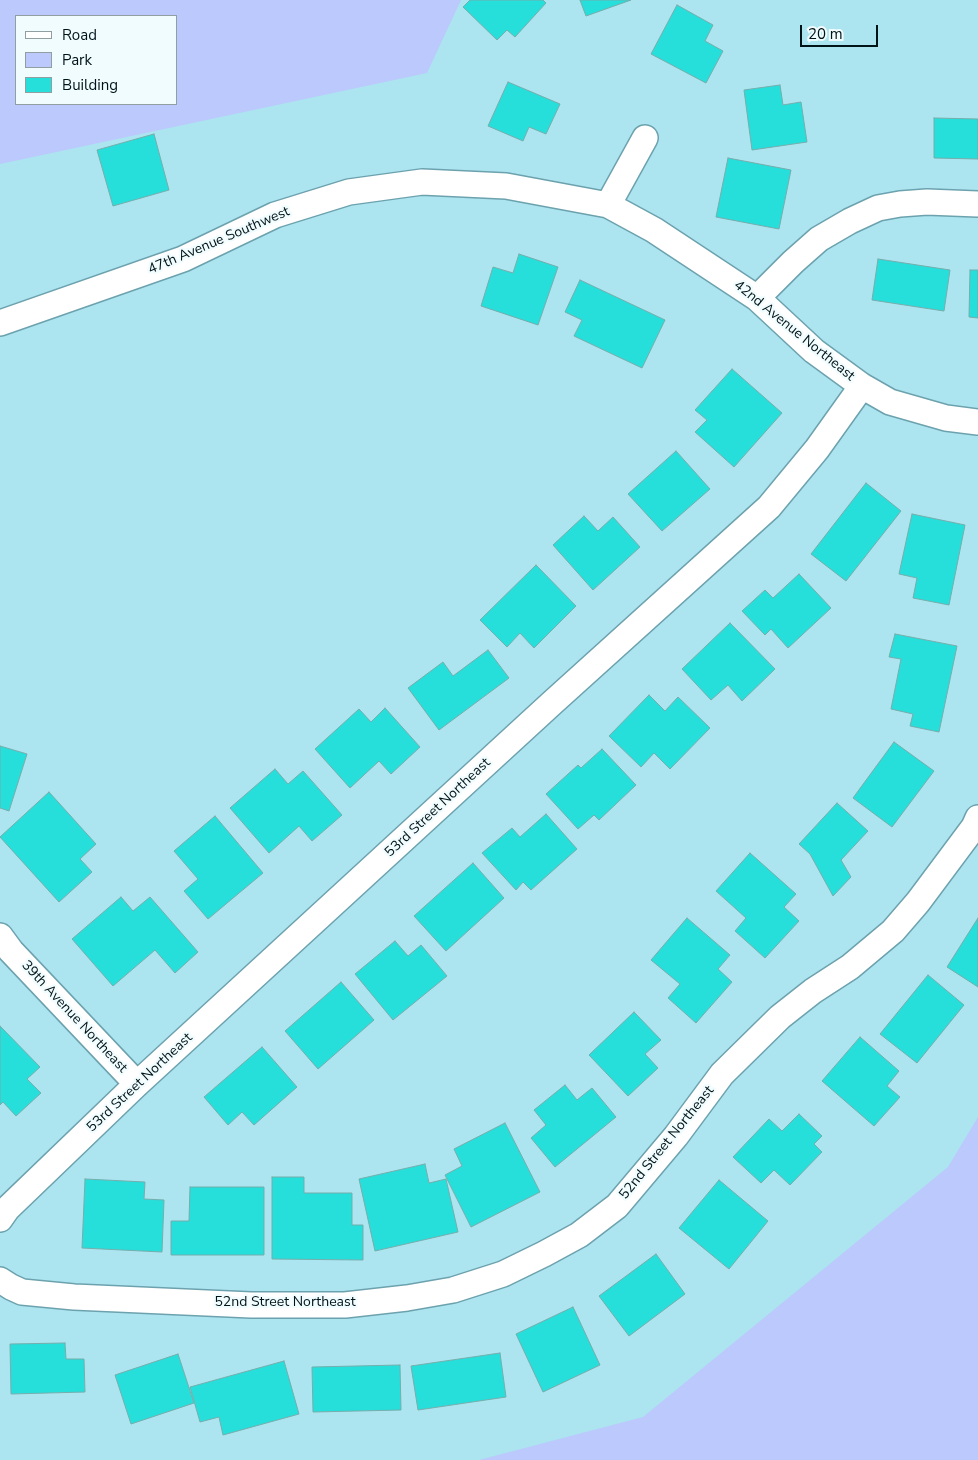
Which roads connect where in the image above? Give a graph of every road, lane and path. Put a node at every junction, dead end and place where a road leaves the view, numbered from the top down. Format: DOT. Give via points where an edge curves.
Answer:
graph roads {
  1 [pos="645,138"];
  2 [pos="978,204"];
  3 [pos="608,205"];
  4 [pos="723,274"];
  5 [pos="757,298"];
  6 [pos="0,323"];
  7 [pos="862,386"];
  8 [pos="978,422"];
  9 [pos="978,818"];
  10 [pos="5,943"];
  11 [pos="137,1084"];
  12 [pos="0,1219"];
  13 [pos="0,1280"];
  1 -- 3 [label="street"];
  2 -- 5 [label="street" via="927,202 878,208 819,239"];
  3 -- 4 [label="street, 47th Avenue Southwest"];
  3 -- 6 [label="street, 47th Avenue Southwest" via="497,185 422,182 349,192 275,215 183,259"];
  4 -- 5 [label="street, 42nd Avenue Northeast"];
  5 -- 7 [label="street, 42nd Avenue Northeast" via="814,351"];
  7 -- 8 [label="street, 42nd Avenue Northeast" via="890,402 946,418"];
  7 -- 11 [label="street, 53rd Street Northeast" via="817,449 769,506"];
  9 -- 13 [label="street, 52nd Street Northeast" via="893,931 850,967 780,1017 722,1074 676,1136 617,1206 579,1235 503,1274 453,1290 345,1305 251,1305 74,1297 22,1292"];
  10 -- 11 [label="street, 39th Avenue Northeast"];
  11 -- 12 [label="street, 53rd Street Northeast"];
}
